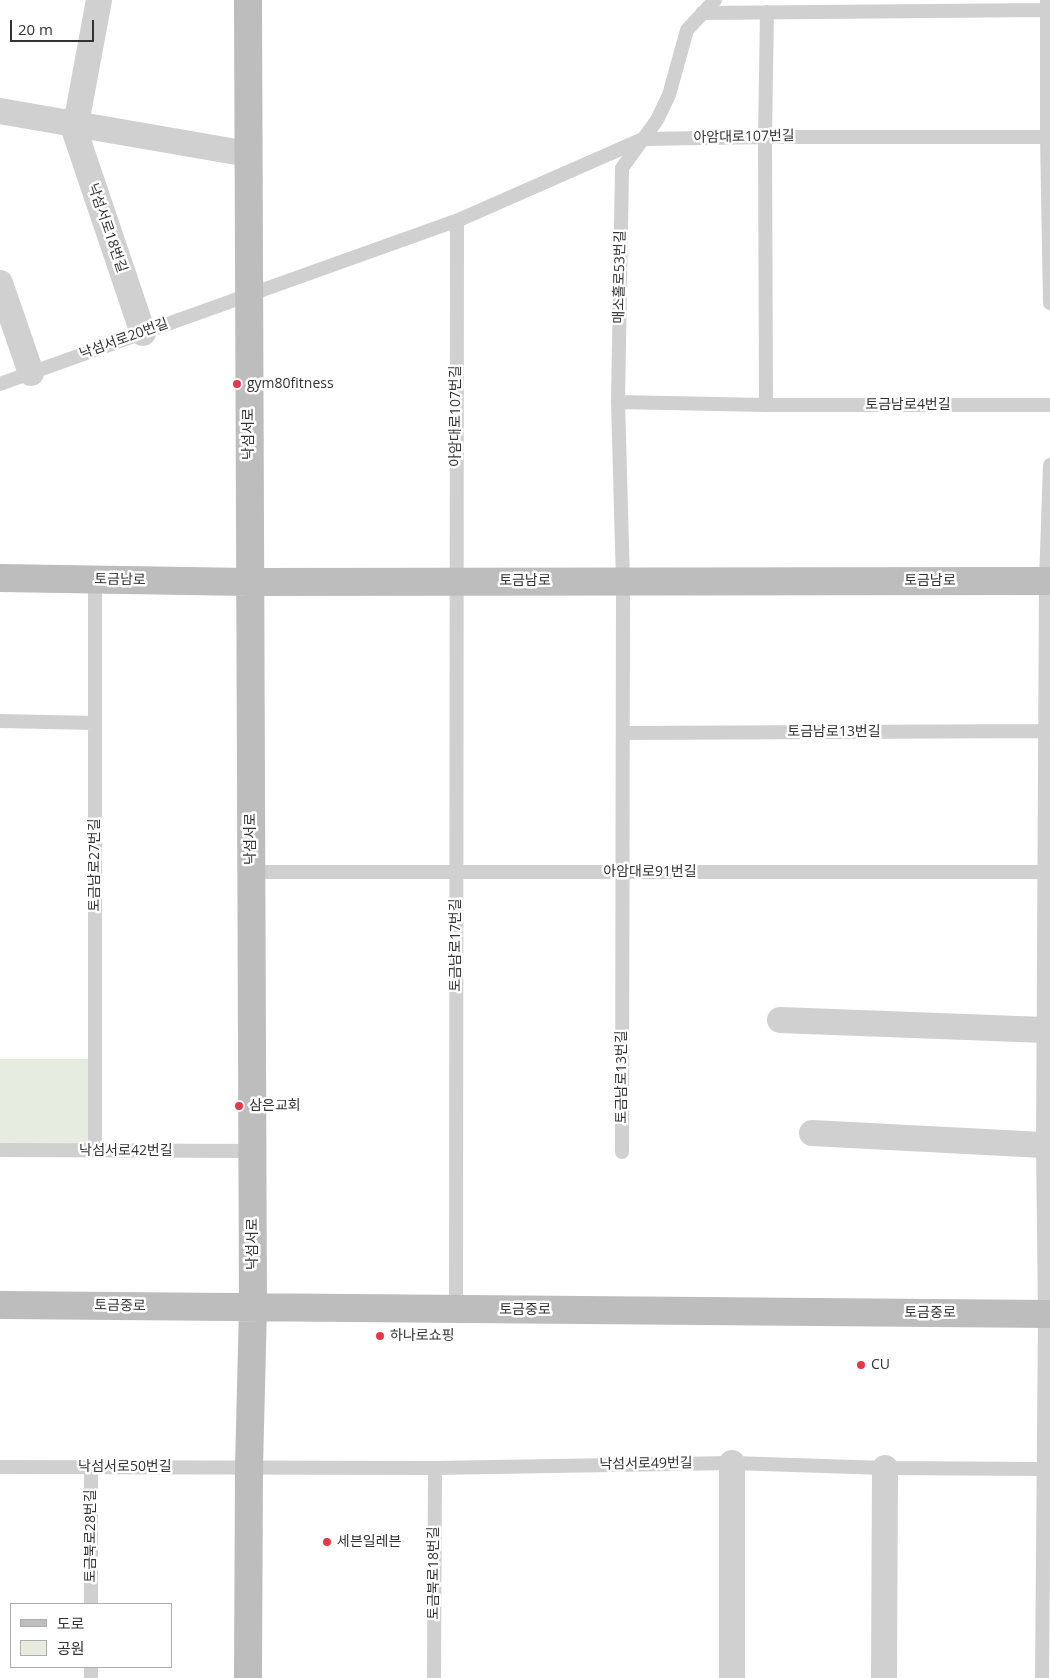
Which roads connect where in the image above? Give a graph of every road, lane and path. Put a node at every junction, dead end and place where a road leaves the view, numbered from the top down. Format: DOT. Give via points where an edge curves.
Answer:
graph roads {
  1 [pos="99,0"];
  2 [pos="248,0"];
  3 [pos="715,0"];
  4 [pos="1047,5"];
  5 [pos="767,12"];
  6 [pos="702,13"];
  7 [pos="0,111"];
  8 [pos="74,124"];
  9 [pos="765,136"];
  10 [pos="1048,137"];
  11 [pos="643,138"];
  12 [pos="248,154"];
  13 [pos="456,221"];
  14 [pos="0,283"];
  15 [pos="249,295"];
  16 [pos="1050,303"];
  17 [pos="143,333"];
  18 [pos="31,373"];
  19 [pos="0,384"];
  20 [pos="618,402"];
  21 [pos="766,405"];
  22 [pos="1050,405"];
  23 [pos="1050,465"];
  24 [pos="0,578"];
  25 [pos="95,579"];
  26 [pos="456,581"];
  27 [pos="623,581"];
  28 [pos="1048,581"];
  29 [pos="249,582"];
  30 [pos="0,721"];
  31 [pos="95,723"];
  32 [pos="1046,730"];
  33 [pos="623,733"];
  34 [pos="251,872"];
  35 [pos="456,872"];
  36 [pos="623,872"];
  37 [pos="1048,873"];
  38 [pos="780,1020"];
  39 [pos="1045,1030"];
  40 [pos="812,1133"];
  41 [pos="1044,1145"];
  42 [pos="0,1150"];
  43 [pos="95,1150"];
  44 [pos="252,1151"];
  45 [pos="622,1152"];
  46 [pos="0,1305"];
  47 [pos="253,1308"];
  48 [pos="456,1309"];
  49 [pos="1047,1314"];
  50 [pos="732,1463"];
  51 [pos="0,1467"];
  52 [pos="92,1467"];
  53 [pos="249,1467"];
  54 [pos="435,1468"];
  55 [pos="885,1468"];
  56 [pos="1043,1469"];
  57 [pos="91,1603"];
  58 [pos="248,1678"];
  59 [pos="434,1678"];
  60 [pos="732,1678"];
  61 [pos="884,1678"];
  62 [pos="1042,1678"];
  1 -- 8 [label="street"];
  2 -- 12 [label="street, 낙섬서로"];
  3 -- 6 [label="lane, 매소홀로53번길"];
  4 -- 5 [label="lane"];
  4 -- 10 [label="lane"];
  5 -- 6 [label="lane"];
  5 -- 9 [label="lane"];
  6 -- 11 [label="lane, 매소홀로53번길" via="687,30 669,95"];
  7 -- 8 [label="street"];
  8 -- 12 [label="street"];
  8 -- 17 [label="street, 낙섬서로18번길"];
  9 -- 10 [label="lane, 아암대로107번길"];
  9 -- 11 [label="lane, 아암대로107번길"];
  9 -- 21 [label="lane"];
  10 -- 16 [label="lane"];
  11 -- 13 [label="lane, 아암대로107번길"];
  11 -- 20 [label="lane, 매소홀로53번길" via="622,168"];
  12 -- 15 [label="street, 낙섬서로"];
  13 -- 15 [label="lane, 아암대로107번길"];
  13 -- 26 [label="lane, 아암대로107번길"];
  14 -- 18 [label="street"];
  15 -- 17 [label="lane, 낙섬서로20번길"];
  15 -- 29 [label="street, 낙섬서로"];
  17 -- 18 [label="lane, 낙섬서로20번길"];
  18 -- 19 [label="lane, 낙섬서로20번길"];
  20 -- 21 [label="lane, 토금남로4번길"];
  20 -- 27 [label="lane, 매소홀로53번길"];
  21 -- 22 [label="lane, 토금남로4번길"];
  23 -- 28 [label="lane"];
  24 -- 25 [label="street, 토금남로"];
  25 -- 29 [label="street, 토금남로"];
  25 -- 31 [label="lane, 토금남로27번길"];
  26 -- 27 [label="street, 토금남로"];
  26 -- 29 [label="street, 토금남로"];
  26 -- 35 [label="lane, 토금남로17번길"];
  27 -- 28 [label="street, 토금남로"];
  27 -- 33 [label="lane, 토금남로13번길"];
  28 -- 32 [label="lane"];
  29 -- 34 [label="street, 낙섬서로"];
  30 -- 31 [label="lane"];
  31 -- 43 [label="lane, 토금남로27번길"];
  32 -- 33 [label="lane, 토금남로13번길"];
  32 -- 37 [label="lane"];
  33 -- 36 [label="lane, 토금남로13번길"];
  34 -- 35 [label="lane, 아암대로91번길"];
  34 -- 44 [label="street, 낙섬서로"];
  35 -- 36 [label="lane, 아암대로91번길"];
  35 -- 48 [label="lane, 토금남로17번길"];
  36 -- 37 [label="lane, 아암대로91번길"];
  36 -- 45 [label="lane, 토금남로13번길"];
  37 -- 39 [label="lane"];
  38 -- 39 [label="street"];
  39 -- 41 [label="lane"];
  40 -- 41 [label="street"];
  41 -- 49 [label="lane"];
  42 -- 43 [label="lane, 낙섬서로42번길"];
  43 -- 44 [label="lane, 낙섬서로42번길"];
  44 -- 47 [label="street, 낙섬서로"];
  46 -- 47 [label="street, 토금중로"];
  47 -- 48 [label="street, 토금중로"];
  47 -- 53 [label="street, 낙섬서로"];
  48 -- 49 [label="street, 토금중로"];
  49 -- 56 [label="lane"];
  50 -- 54 [label="lane, 낙섬서로49번길"];
  50 -- 55 [label="lane, 낙섬서로49번길"];
  50 -- 60 [label="street"];
  51 -- 52 [label="lane, 낙섬서로50번길"];
  52 -- 53 [label="lane, 낙섬서로50번길"];
  52 -- 57 [label="lane, 토금북로28번길"];
  53 -- 54 [label="lane, 낙섬서로49번길"];
  53 -- 58 [label="street, 낙섬서로"];
  54 -- 59 [label="lane, 토금북로18번길"];
  55 -- 56 [label="lane, 낙섬서로49번길"];
  55 -- 61 [label="street"];
  56 -- 62 [label="lane"];
}
